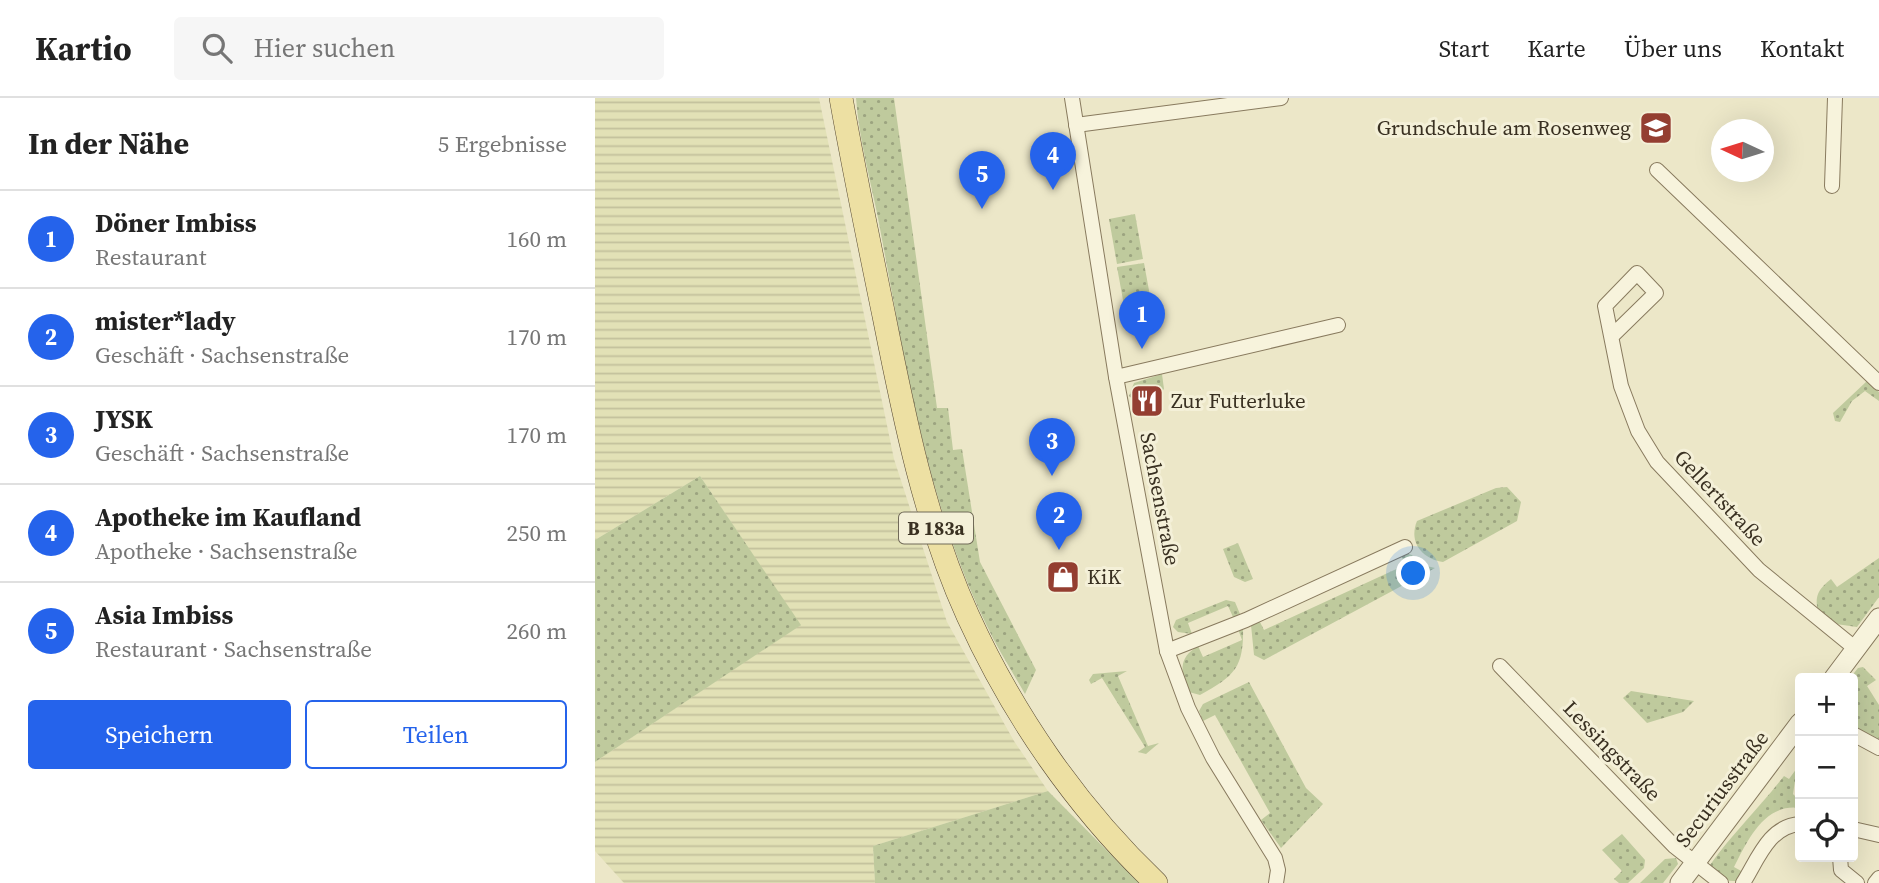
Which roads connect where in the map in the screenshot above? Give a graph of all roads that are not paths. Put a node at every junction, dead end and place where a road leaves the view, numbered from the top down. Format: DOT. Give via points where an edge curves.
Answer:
graph roads {
  1 [pos="841,98"];
  2 [pos="1072,98"];
  3 [pos="1281,98"];
  4 [pos="1835,98"];
  5 [pos="1076,125"];
  6 [pos="1657,170"];
  7 [pos="1832,186"];
  8 [pos="1338,325"];
  9 [pos="1612,336"];
  10 [pos="1116,377"];
  11 [pos="1879,383"];
  12 [pos="1405,547"];
  13 [pos="1879,618"];
  14 [pos="1856,649"];
  15 [pos="1167,651"];
  16 [pos="1500,666"];
  17 [pos="1838,673"];
  18 [pos="1795,730"];
  19 [pos="1857,736"];
  20 [pos="1879,748"];
  21 [pos="1795,825"];
  22 [pos="1858,830"];
  23 [pos="1879,835"];
  24 [pos="1840,862"];
  25 [pos="1695,863"];
  26 [pos="1879,878"];
  27 [pos="1156,883"];
  28 [pos="1276,883"];
  29 [pos="1680,883"];
  30 [pos="1721,883"];
  31 [pos="1743,883"];
  32 [pos="1857,883"];
  33 [pos="1875,883"];
  1 -- 27 [label="main road, B 183a" via="903,409 928,507 967,615 1027,728 1065,780"];
  2 -- 5 [label="street, Sachsenstraße"];
  3 -- 5 [label="street"];
  4 -- 7 [label="street"];
  5 -- 10 [label="street, Sachsenstraße"];
  6 -- 11 [label="street"];
  8 -- 10 [label="street"];
  9 -- 14 [label="street, Gellertstraße" via="1621,387 1637,431 1657,462 1759,570"];
  10 -- 15 [label="street, Sachsenstraße"];
  12 -- 15 [label="street"];
  13 -- 14 [label="street"];
  14 -- 17 [label="street"];
  15 -- 28 [label="street, Sachsenstraße" via="1213,758 1275,858"];
  16 -- 25 [label="street, Lessingstraße"];
  18 -- 25 [label="street, Securiusstraße"];
  19 -- 20 [label="street"];
  21 -- 31 [label="street" via="1781,828 1769,839"];
  22 -- 23 [label="street"];
  24 -- 32 [label="street" via="1841,870"];
  25 -- 29 [label="street, Securiusstraße"];
  25 -- 30 [label="street, Lessingstraße"];
  26 -- 33 [label="street"];
}
